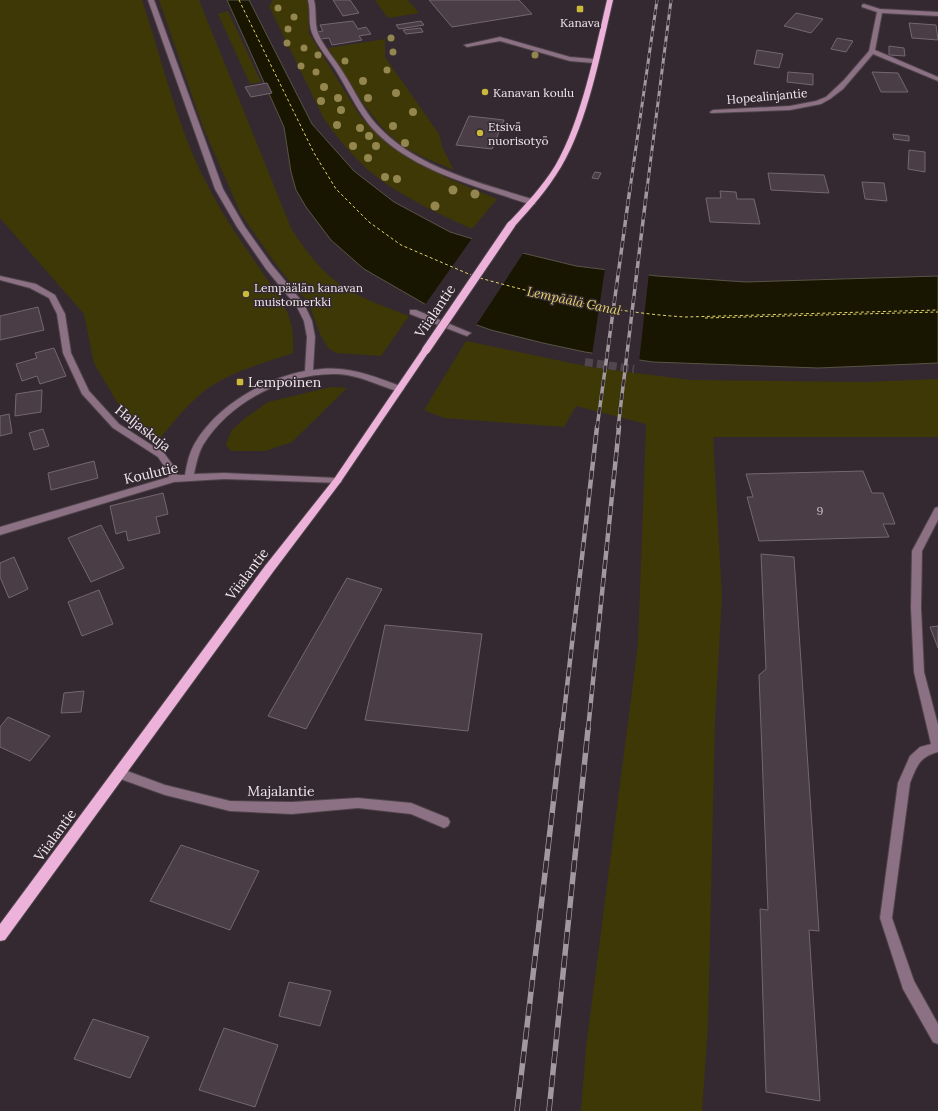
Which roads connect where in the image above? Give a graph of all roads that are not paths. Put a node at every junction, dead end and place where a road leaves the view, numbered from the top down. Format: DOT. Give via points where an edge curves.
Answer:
graph roads {
  1 [pos="151,0"];
  2 [pos="312,0"];
  3 [pos="610,0"];
  4 [pos="864,6"];
  5 [pos="880,11"];
  6 [pos="938,14"];
  7 [pos="467,45"];
  8 [pos="872,51"];
  9 [pos="594,61"];
  10 [pos="938,80"];
  11 [pos="713,112"];
  12 [pos="532,202"];
  13 [pos="0,278"];
  14 [pos="413,312"];
  15 [pos="467,333"];
  16 [pos="309,373"];
  17 [pos="400,389"];
  18 [pos="189,479"];
  19 [pos="174,480"];
  20 [pos="337,481"];
  21 [pos="938,511"];
  22 [pos="0,531"];
  23 [pos="938,747"];
  24 [pos="119,773"];
  25 [pos="444,822"];
  26 [pos="0,935"];
  27 [pos="938,1037"];
  1 -- 16 [label="street" via="219,189 241,227 301,306 308,321"];
  2 -- 12 [label="street" via="314,31 317,38 356,101 381,133 397,146 428,164 481,186"];
  3 -- 9 [label="main road, Viialantie"];
  4 -- 5 [label="street"];
  5 -- 6 [label="street"];
  5 -- 8 [label="street, Hopealinjantie"];
  7 -- 9 [label="street" via="500,40 570,59"];
  8 -- 10 [label="street"];
  8 -- 11 [label="street, Hopealinjantie" via="846,82 827,99 806,106"];
  9 -- 12 [label="main road, Viialantie" via="586,95 562,158"];
  12 -- 17 [label="main road, Viialantie, bridge" via="511,225"];
  13 -- 19 [label="street, Haljaskuja" via="33,286 52,297 61,314 67,354 85,392 116,426 161,455"];
  14 -- 15 [label="street"];
  16 -- 17 [label="street" via="339,371"];
  16 -- 18 [label="street" via="265,387 228,412 198,445"];
  17 -- 20 [label="main road, Viialantie"];
  18 -- 19 [label="street, Koulutie"];
  18 -- 20 [label="street, Koulutie" via="224,476"];
  19 -- 22 [label="street, Koulutie"];
  20 -- 24 [label="main road, Viialantie"];
  21 -- 23 [label="street" via="917,551 916,608 919,672"];
  23 -- 27 [label="street" via="924,751 914,760 904,783 886,918 908,984"];
  24 -- 25 [label="street, Majalantie" via="165,790 230,806 292,808 358,803 411,810"];
  24 -- 26 [label="main road, Viialantie"];
}
